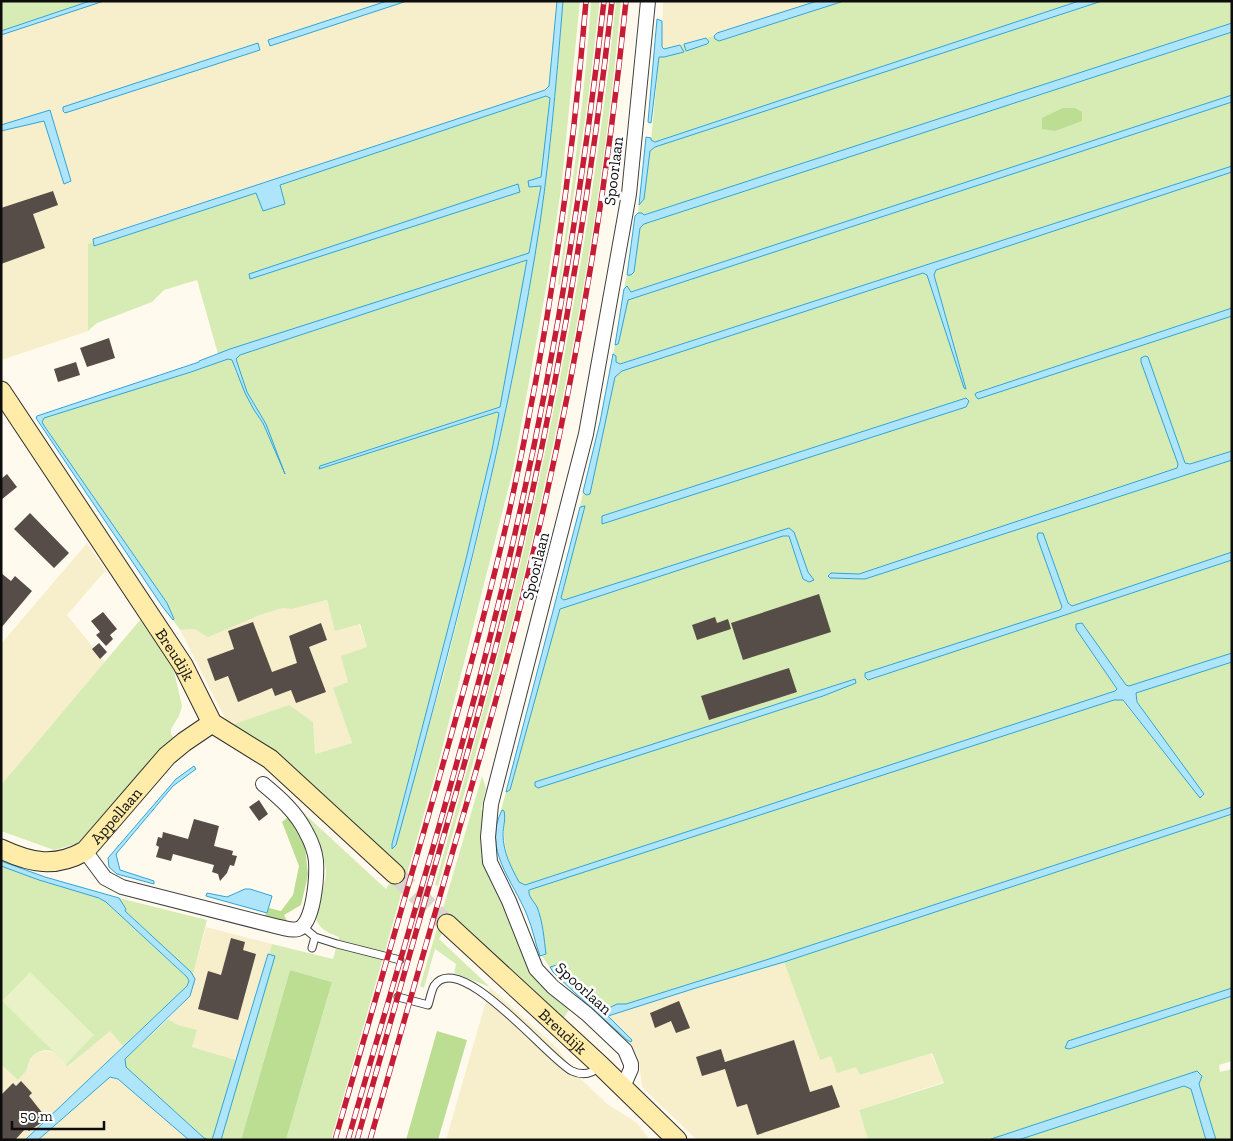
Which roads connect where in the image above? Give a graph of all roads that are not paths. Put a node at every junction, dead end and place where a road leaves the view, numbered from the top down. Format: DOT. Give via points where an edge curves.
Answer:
graph roads {
  1 [pos="648,1"];
  2 [pos="1,391"];
  3 [pos="212,723"];
  4 [pos="263,784"];
  5 [pos="1,849"];
  6 [pos="84,851"];
  7 [pos="395,874"];
  8 [pos="447,924"];
  9 [pos="302,926"];
  10 [pos="315,936"];
  11 [pos="312,948"];
  12 [pos="400,960"];
  13 [pos="398,997"];
  14 [pos="601,1066"];
  15 [pos="623,1087"];
  16 [pos="677,1140"];
  1 -- 15 [label="street, Spoorlaan" via="629,194 588,424 491,804 488,837 490,862 536,968 629,1056 631,1069"];
  2 -- 3 [label="street, Breudijk" via="183,665"];
  3 -- 6 [label="street, Appellaan" via="167,756"];
  3 -- 7 [label="street" via="270,759"];
  4 -- 9 [label="street" via="297,815 313,846 315,886 310,912"];
  5 -- 6 [label="street, Appellaan" via="32,860 53,863 71,859"];
  6 -- 9 [label="street" via="105,878 122,887 279,928 292,930"];
  8 -- 14 [label="street, Breudijk"];
  9 -- 10 [label="lane"];
  10 -- 11 [label="lane"];
  10 -- 12 [label="lane"];
  13 -- 14 [label="lane" via="428,1005 438,982 462,982 496,1003 571,1070 588,1074"];
  14 -- 15 [label="street, Breudijk"];
  15 -- 16 [label="street, Breudijk"];
}
